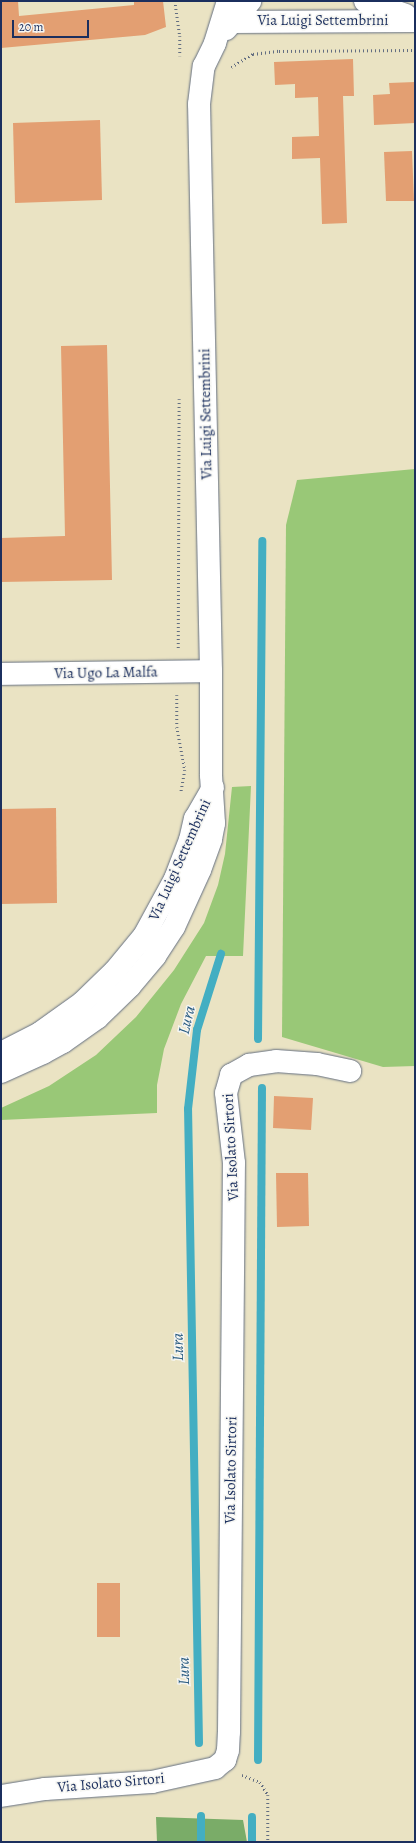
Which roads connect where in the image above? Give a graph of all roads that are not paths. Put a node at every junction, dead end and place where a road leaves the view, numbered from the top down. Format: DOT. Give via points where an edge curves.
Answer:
graph roads {
  1 [pos="228,1"];
  2 [pos="250,1"];
  3 [pos="365,1"];
  4 [pos="415,18"];
  5 [pos="415,21"];
  6 [pos="231,22"];
  7 [pos="215,43"];
  8 [pos="211,671"];
  9 [pos="1,674"];
  10 [pos="213,788"];
  11 [pos="1,1053"];
  12 [pos="350,1071"];
  13 [pos="1,1072"];
  14 [pos="1,1796"];
  1 -- 7 [label="street, Via Luigi Settembrini"];
  2 -- 6 [label="street, Via Luigi Settembrini"];
  3 -- 4 [label="street"];
  5 -- 6 [label="street, Via Luigi Settembrini"];
  6 -- 7 [label="street, Via Luigi Settembrini"];
  7 -- 8 [label="street, Via Luigi Settembrini" via="204,66 199,104"];
  8 -- 9 [label="street, Via Ugo La Malfa"];
  8 -- 10 [label="street, Via Luigi Settembrini"];
  10 -- 11 [label="street, Via Luigi Settembrini" via="195,819 175,879 144,936 115,971 82,1003 40,1034"];
  10 -- 13 [label="street, Via Luigi Settembrini" via="214,823 206,855 182,911 155,956 130,986 97,1018 43,1053"];
  12 -- 14 [label="street, Via Isolato Sirtori" via="317,1064 276,1061 249,1065 231,1075 226,1093 234,1163 229,1732 225,1760 215,1768 152,1782 45,1789"];
}
